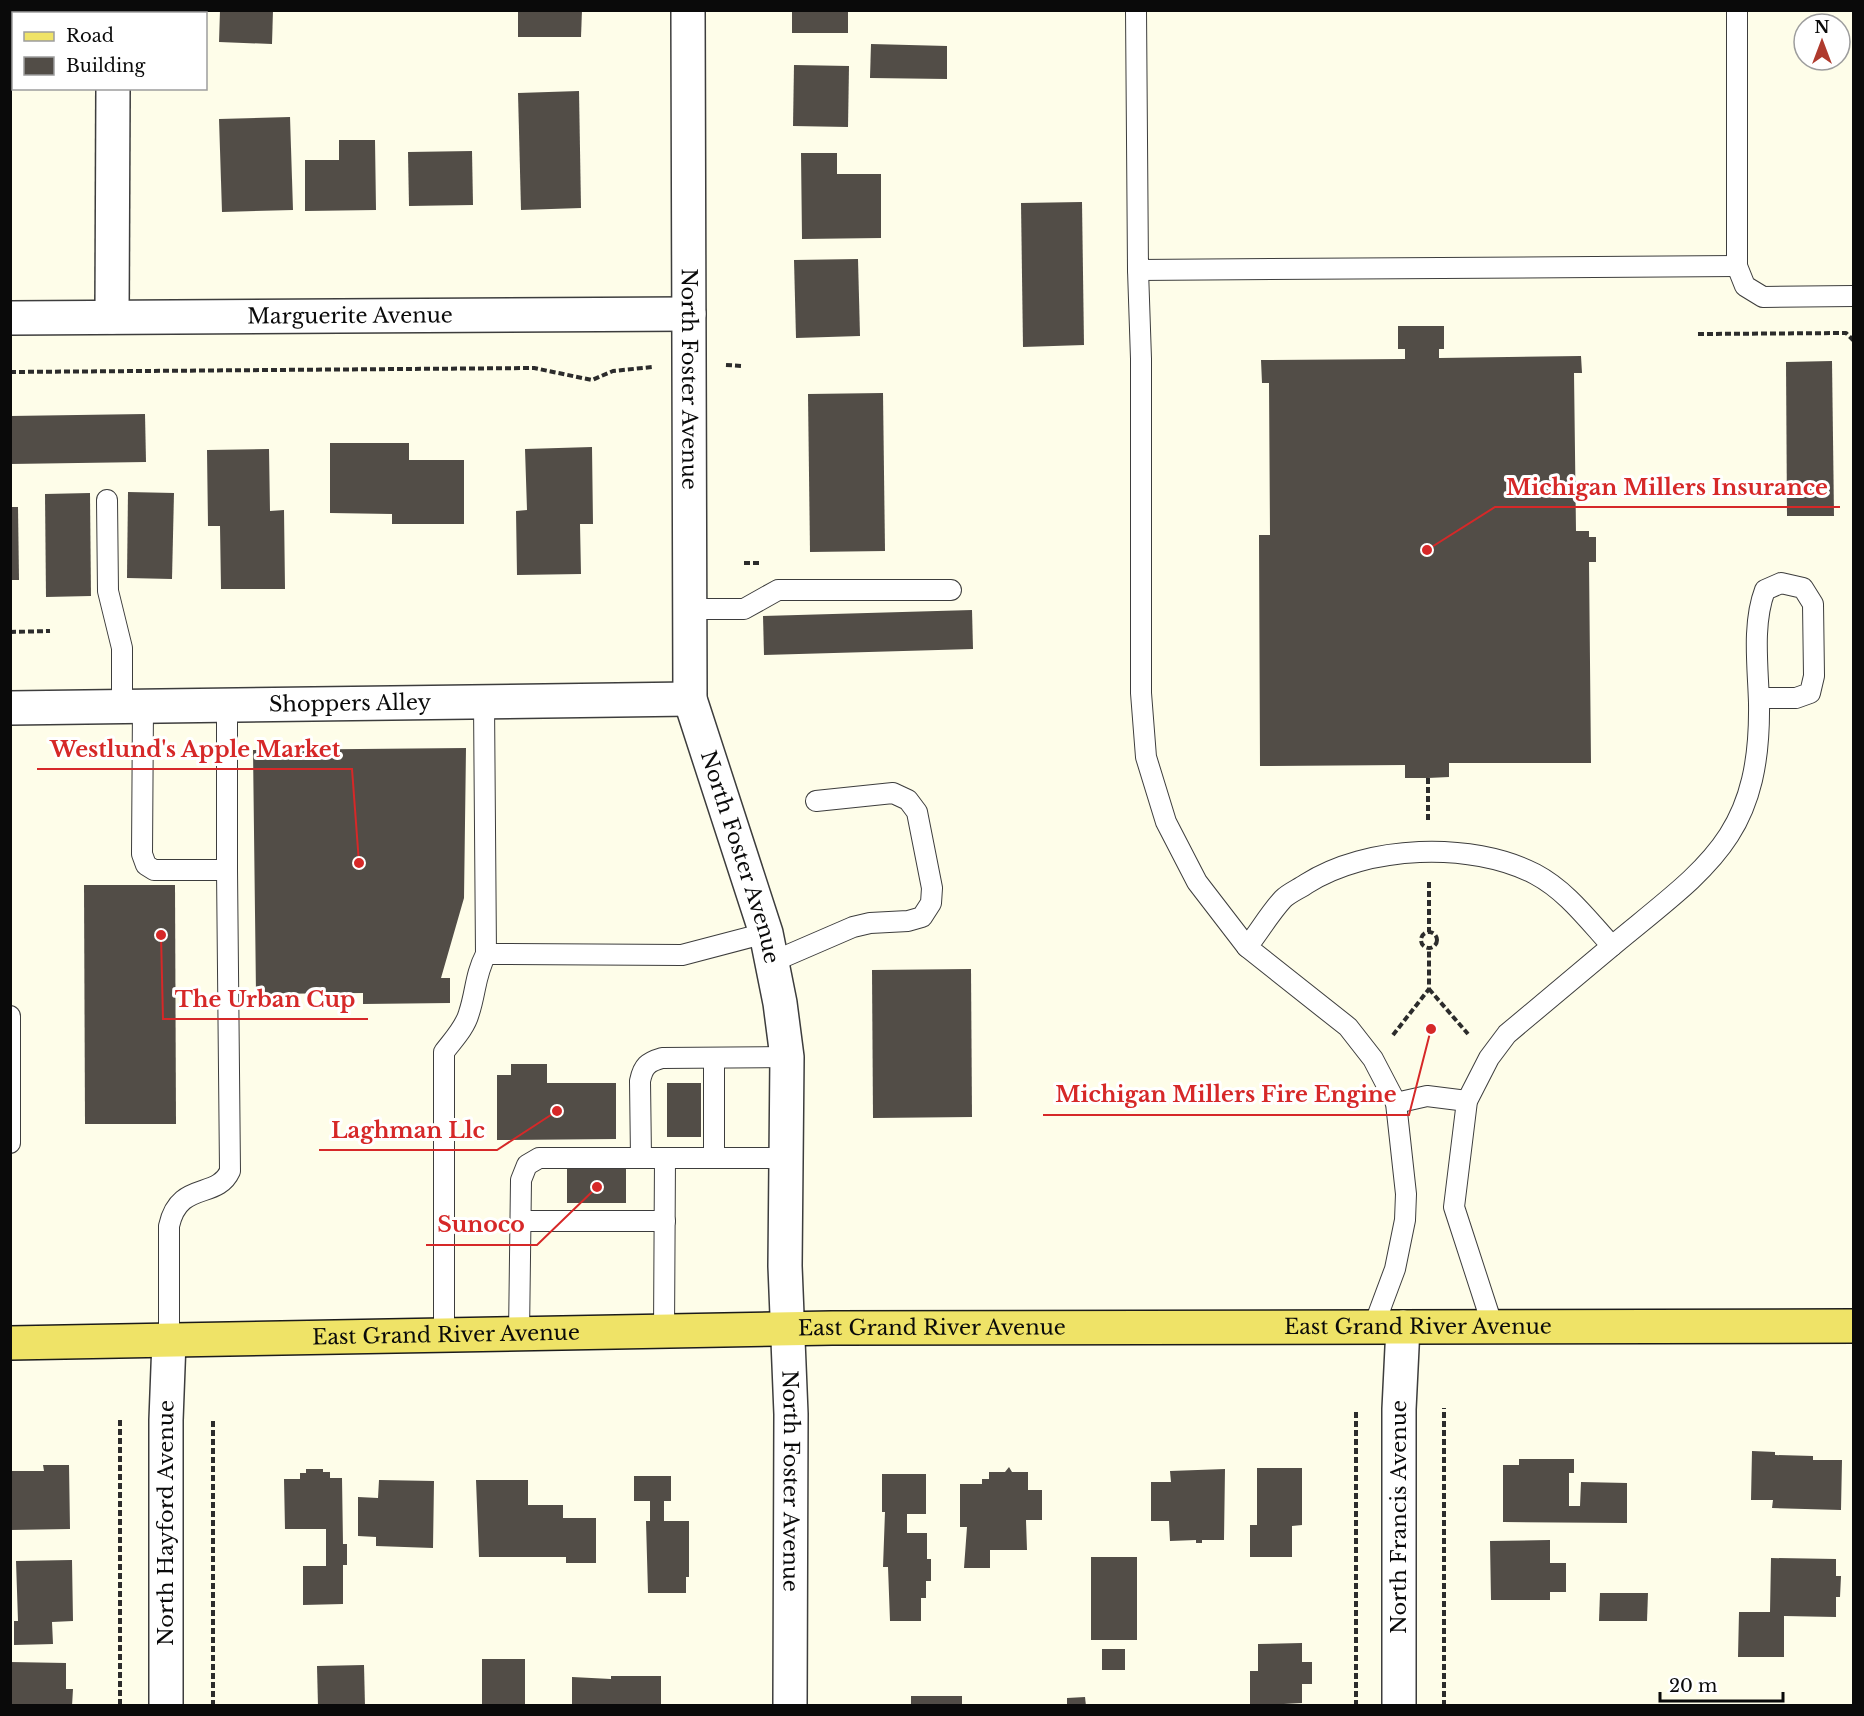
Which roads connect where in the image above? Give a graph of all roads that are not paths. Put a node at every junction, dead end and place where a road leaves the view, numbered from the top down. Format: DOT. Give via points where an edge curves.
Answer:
graph roads {
  1 [pos="688,10"];
  2 [pos="1136,10"];
  3 [pos="1737,10"];
  4 [pos="113,90"];
  5 [pos="1737,266"];
  6 [pos="1138,270"];
  7 [pos="1854,296"];
  8 [pos="689,314"];
  9 [pos="112,317"];
  10 [pos="10,318"];
  11 [pos="107,500"];
  12 [pos="951,590"];
  13 [pos="690,609"];
  14 [pos="1759,698"];
  15 [pos="690,699"];
  16 [pos="484,702"];
  17 [pos="133,706"];
  18 [pos="227,706"];
  19 [pos="10,708"];
  20 [pos="816,801"];
  21 [pos="227,870"];
  22 [pos="1612,946"];
  23 [pos="769,947"];
  24 [pos="1247,947"];
  25 [pos="486,954"];
  26 [pos="10,1016"];
  27 [pos="787,1057"];
  28 [pos="714,1058"];
  29 [pos="1467,1101"];
  30 [pos="1396,1103"];
  31 [pos="10,1143"];
  32 [pos="641,1158"];
  33 [pos="665,1158"];
  34 [pos="714,1158"];
  35 [pos="786,1158"];
  36 [pos="521,1221"];
  37 [pos="665,1221"];
  38 [pos="1854,1326"];
  39 [pos="1493,1327"];
  40 [pos="1388,1328"];
  41 [pos="788,1329"];
  42 [pos="664,1332"];
  43 [pos="519,1335"];
  44 [pos="444,1337"];
  45 [pos="169,1341"];
  46 [pos="10,1343"];
  47 [pos="166,1706"];
  48 [pos="790,1706"];
  49 [pos="1399,1706"];
  1 -- 8 [label="street, North Foster Avenue"];
  2 -- 6 [label="lane"];
  3 -- 5 [label="lane"];
  4 -- 9 [label="street"];
  5 -- 6 [label="lane"];
  5 -- 7 [label="lane" via="1745,286 1763,297"];
  6 -- 24 [label="lane" via="1141,693 1146,757 1166,822 1197,882"];
  8 -- 9 [label="street, Marguerite Avenue"];
  8 -- 13 [label="street, North Foster Avenue"];
  9 -- 10 [label="street, Marguerite Avenue"];
  11 -- 17 [label="lane" via="108,591"];
  12 -- 13 [label="lane" via="778,590 744,609"];
  13 -- 15 [label="street, North Foster Avenue"];
  14 -- 14 [label="lane" via="1758,608 1765,590 1781,583 1803,588 1813,604 1814,675 1810,693 1796,698"];
  14 -- 22 [label="lane" via="1759,740 1752,783 1739,822 1720,851 1696,876"];
  15 -- 16 [label="street, Shoppers Alley"];
  15 -- 23 [label="street, North Foster Avenue"];
  16 -- 18 [label="street, Shoppers Alley"];
  16 -- 25 [label="lane"];
  17 -- 18 [label="street, Shoppers Alley"];
  17 -- 19 [label="street, Shoppers Alley"];
  17 -- 21 [label="lane" via="142,854 146,865 154,870"];
  18 -- 21 [label="lane"];
  20 -- 23 [label="lane" via="893,793 908,800 917,812 932,888 931,903 922,916 908,921 870,923"];
  21 -- 45 [label="lane" via="230,1171 221,1182 182,1198 172,1209"];
  22 -- 24 [label="lane" via="1567,896 1534,874 1462,853 1429,851 1394,853 1321,874 1284,898"];
  22 -- 29 [label="lane" via="1507,1034 1489,1058"];
  23 -- 25 [label="lane" via="682,955"];
  23 -- 27 [label="street, North Foster Avenue"];
  24 -- 30 [label="lane" via="1348,1027 1373,1059"];
  25 -- 44 [label="lane" via="475,981 470,1012 444,1052"];
  26 -- 31 [label="lane"];
  27 -- 28 [label="lane"];
  27 -- 35 [label="street, North Foster Avenue"];
  28 -- 32 [label="lane" via="662,1058 642,1068"];
  28 -- 34 [label="lane"];
  29 -- 30 [label="lane" via="1427,1096"];
  29 -- 39 [label="lane" via="1454,1207"];
  30 -- 40 [label="lane" via="1406,1194"];
  32 -- 33 [label="lane"];
  32 -- 36 [label="lane" via="539,1158 527,1165 521,1180"];
  33 -- 34 [label="lane"];
  33 -- 37 [label="lane"];
  34 -- 35 [label="lane"];
  35 -- 41 [label="street, North Foster Avenue"];
  36 -- 37 [label="lane"];
  36 -- 43 [label="lane"];
  37 -- 42 [label="lane"];
  38 -- 39 [label="main road, East Grand River Avenue"];
  39 -- 40 [label="main road, East Grand River Avenue"];
  40 -- 41 [label="main road, East Grand River Avenue"];
  40 -- 49 [label="street, North Francis Avenue" via="1399,1409"];
  41 -- 42 [label="main road, East Grand River Avenue"];
  41 -- 48 [label="street, North Foster Avenue"];
  42 -- 43 [label="main road, East Grand River Avenue"];
  43 -- 44 [label="main road, East Grand River Avenue"];
  44 -- 45 [label="main road, East Grand River Avenue"];
  45 -- 46 [label="main road, East Grand River Avenue"];
  45 -- 47 [label="street, North Hayford Avenue"];
}
